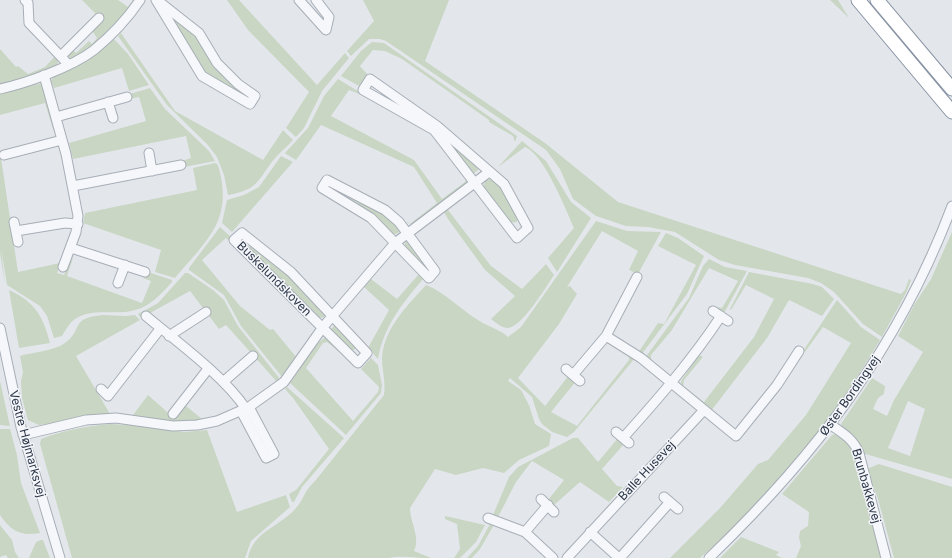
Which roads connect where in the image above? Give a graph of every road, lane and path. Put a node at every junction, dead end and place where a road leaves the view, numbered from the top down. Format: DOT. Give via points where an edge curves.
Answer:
graph roads {
  1 [pos="25,0"];
  2 [pos="140,0"];
  3 [pos="156,0"];
  4 [pos="299,0"];
  5 [pos="316,0"];
  6 [pos="858,0"];
  7 [pos="877,0"];
  8 [pos="99,18"];
  9 [pos="61,56"];
  10 [pos="68,64"];
  11 [pos="44,75"];
  12 [pos="0,89"];
  13 [pos="952,90"];
  14 [pos="127,96"];
  15 [pos="108,102"];
  16 [pos="952,112"];
  17 [pos="56,117"];
  18 [pos="113,118"];
  19 [pos="62,140"];
  20 [pos="149,153"];
  21 [pos="4,155"];
  22 [pos="181,165"];
  23 [pos="152,171"];
  24 [pos="489,172"];
  25 [pos="474,182"];
  26 [pos="73,186"];
  27 [pos="952,206"];
  28 [pos="14,222"];
  29 [pos="78,224"];
  30 [pos="16,231"];
  31 [pos="407,232"];
  32 [pos="18,242"];
  33 [pos="395,243"];
  34 [pos="71,248"];
  35 [pos="125,265"];
  36 [pos="63,267"];
  37 [pos="145,272"];
  38 [pos="637,277"];
  39 [pos="118,283"];
  40 [pos="206,312"];
  41 [pos="146,316"];
  42 [pos="332,316"];
  43 [pos="721,316"];
  44 [pos="323,327"];
  45 [pos="0,328"];
  46 [pos="160,329"];
  47 [pos="169,336"];
  48 [pos="606,336"];
  49 [pos="799,351"];
  50 [pos="253,356"];
  51 [pos="208,370"];
  52 [pos="573,375"];
  53 [pos="223,382"];
  54 [pos="672,384"];
  55 [pos="101,389"];
  56 [pos="245,409"];
  57 [pos="704,410"];
  58 [pos="173,414"];
  59 [pos="831,425"];
  60 [pos="616,432"];
  61 [pos="23,435"];
  62 [pos="541,499"];
  63 [pos="678,509"];
  64 [pos="488,518"];
  65 [pos="525,532"];
  66 [pos="590,532"];
  67 [pos="60,558"];
  68 [pos="553,558"];
  69 [pos="568,558"];
  70 [pos="619,558"];
  71 [pos="709,558"];
  72 [pos="886,558"];
  1 -- 9 [label="street" via="28,3 29,23"];
  2 -- 10 [label="street" via="94,50"];
  3 -- 3 [label="street" via="202,76 250,104 255,96 238,84 217,63 199,33"];
  4 -- 5 [label="street" via="326,30 329,17"];
  6 -- 16 [label="highway"];
  7 -- 13 [label="highway"];
  8 -- 9 [label="street"];
  9 -- 10 [label="street"];
  10 -- 11 [label="street"];
  11 -- 12 [label="street"];
  11 -- 17 [label="street"];
  14 -- 15 [label="street"];
  15 -- 17 [label="street"];
  15 -- 18 [label="street"];
  17 -- 19 [label="street"];
  19 -- 21 [label="street"];
  19 -- 26 [label="street"];
  20 -- 23 [label="street"];
  22 -- 23 [label="street"];
  23 -- 26 [label="street"];
  24 -- 25 [label="street"];
  24 -- 25 [label="street" via="504,184 528,228 517,238"];
  24 -- 25 [label="street" via="437,126 370,79 363,90 434,130"];
  25 -- 31 [label="street"];
  26 -- 29 [label="street"];
  27 -- 59 [label="street, Øster Bordingvej" via="930,259 887,342"];
  28 -- 30 [label="street"];
  29 -- 30 [label="street" via="65,223"];
  29 -- 34 [label="street"];
  30 -- 32 [label="street"];
  31 -- 33 [label="street"];
  31 -- 33 [label="street" via="435,271 429,278"];
  31 -- 33 [label="street" via="385,210 326,180 322,188 371,218"];
  33 -- 42 [label="street"];
  34 -- 35 [label="street"];
  34 -- 36 [label="street"];
  35 -- 37 [label="street"];
  35 -- 39 [label="street"];
  38 -- 48 [label="street"];
  40 -- 47 [label="street"];
  41 -- 46 [label="street"];
  42 -- 44 [label="street"];
  42 -- 44 [label="street, Buskelundskoven" via="367,353 358,363"];
  42 -- 44 [label="street, Buskelundskoven" via="291,272 242,233 234,240"];
  43 -- 54 [label="street"];
  44 -- 56 [label="street" via="284,382"];
  45 -- 61 [label="street, Vestre Højmarksvej"];
  46 -- 47 [label="street"];
  46 -- 55 [label="street" via="108,396"];
  47 -- 51 [label="street"];
  48 -- 52 [label="street"];
  48 -- 54 [label="street" via="641,358"];
  49 -- 57 [label="street" via="777,385 736,436"];
  50 -- 53 [label="street"];
  51 -- 53 [label="street"];
  51 -- 58 [label="street"];
  53 -- 56 [label="street" via="240,399"];
  54 -- 57 [label="street"];
  54 -- 60 [label="street" via="626,441"];
  56 -- 56 [label="street" via="266,458 274,454"];
  56 -- 61 [label="street" via="217,421 197,425 173,426 116,418 86,420"];
  57 -- 66 [label="street, Balle Husevej"];
  59 -- 71 [label="street, Øster Bordingvej" via="795,470 751,518"];
  59 -- 72 [label="street, Brunbakkevej" via="847,435 856,446"];
  61 -- 67 [label="street, Vestre Højmarksvej"];
  62 -- 65 [label="street" via="551,508"];
  63 -- 70 [label="street" via="667,499"];
  64 -- 65 [label="street"];
  65 -- 68 [label="street"];
  66 -- 69 [label="street, Balle Husevej"];
  66 -- 70 [label="street"];
}
